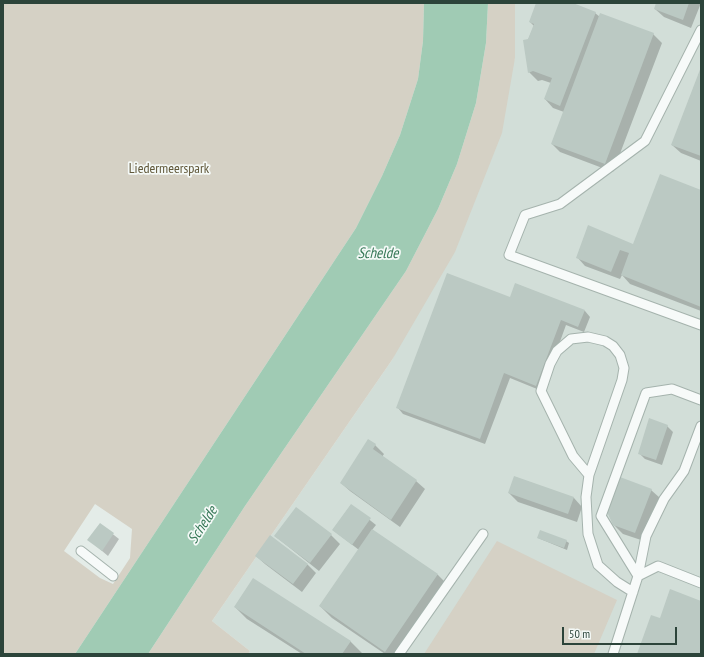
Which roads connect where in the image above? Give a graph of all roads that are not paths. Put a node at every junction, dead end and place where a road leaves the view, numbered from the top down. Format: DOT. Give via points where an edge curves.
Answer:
graph roads {
  1 [pos="701,30"];
  2 [pos="701,325"];
  3 [pos="701,400"];
  4 [pos="701,426"];
  5 [pos="589,475"];
  6 [pos="483,534"];
  7 [pos="81,552"];
  8 [pos="113,576"];
  9 [pos="638,576"];
  10 [pos="701,583"];
  11 [pos="633,592"];
  12 [pos="399,654"];
  13 [pos="613,654"];
  1 -- 2 [label="lane" via="645,141 560,204 525,215 509,255"];
  3 -- 9 [label="lane" via="672,389 646,394 601,516"];
  4 -- 9 [label="lane" via="684,471 664,499 646,536"];
  5 -- 5 [label="lane" via="624,368 620,355 613,346 588,337 571,339 557,351 541,391 573,456"];
  5 -- 11 [label="lane" via="586,498 588,534 598,565"];
  6 -- 12 [label="lane"];
  7 -- 8 [label="lane"];
  9 -- 10 [label="lane" via="658,566"];
  9 -- 11 [label="lane"];
  11 -- 13 [label="lane"];
}
